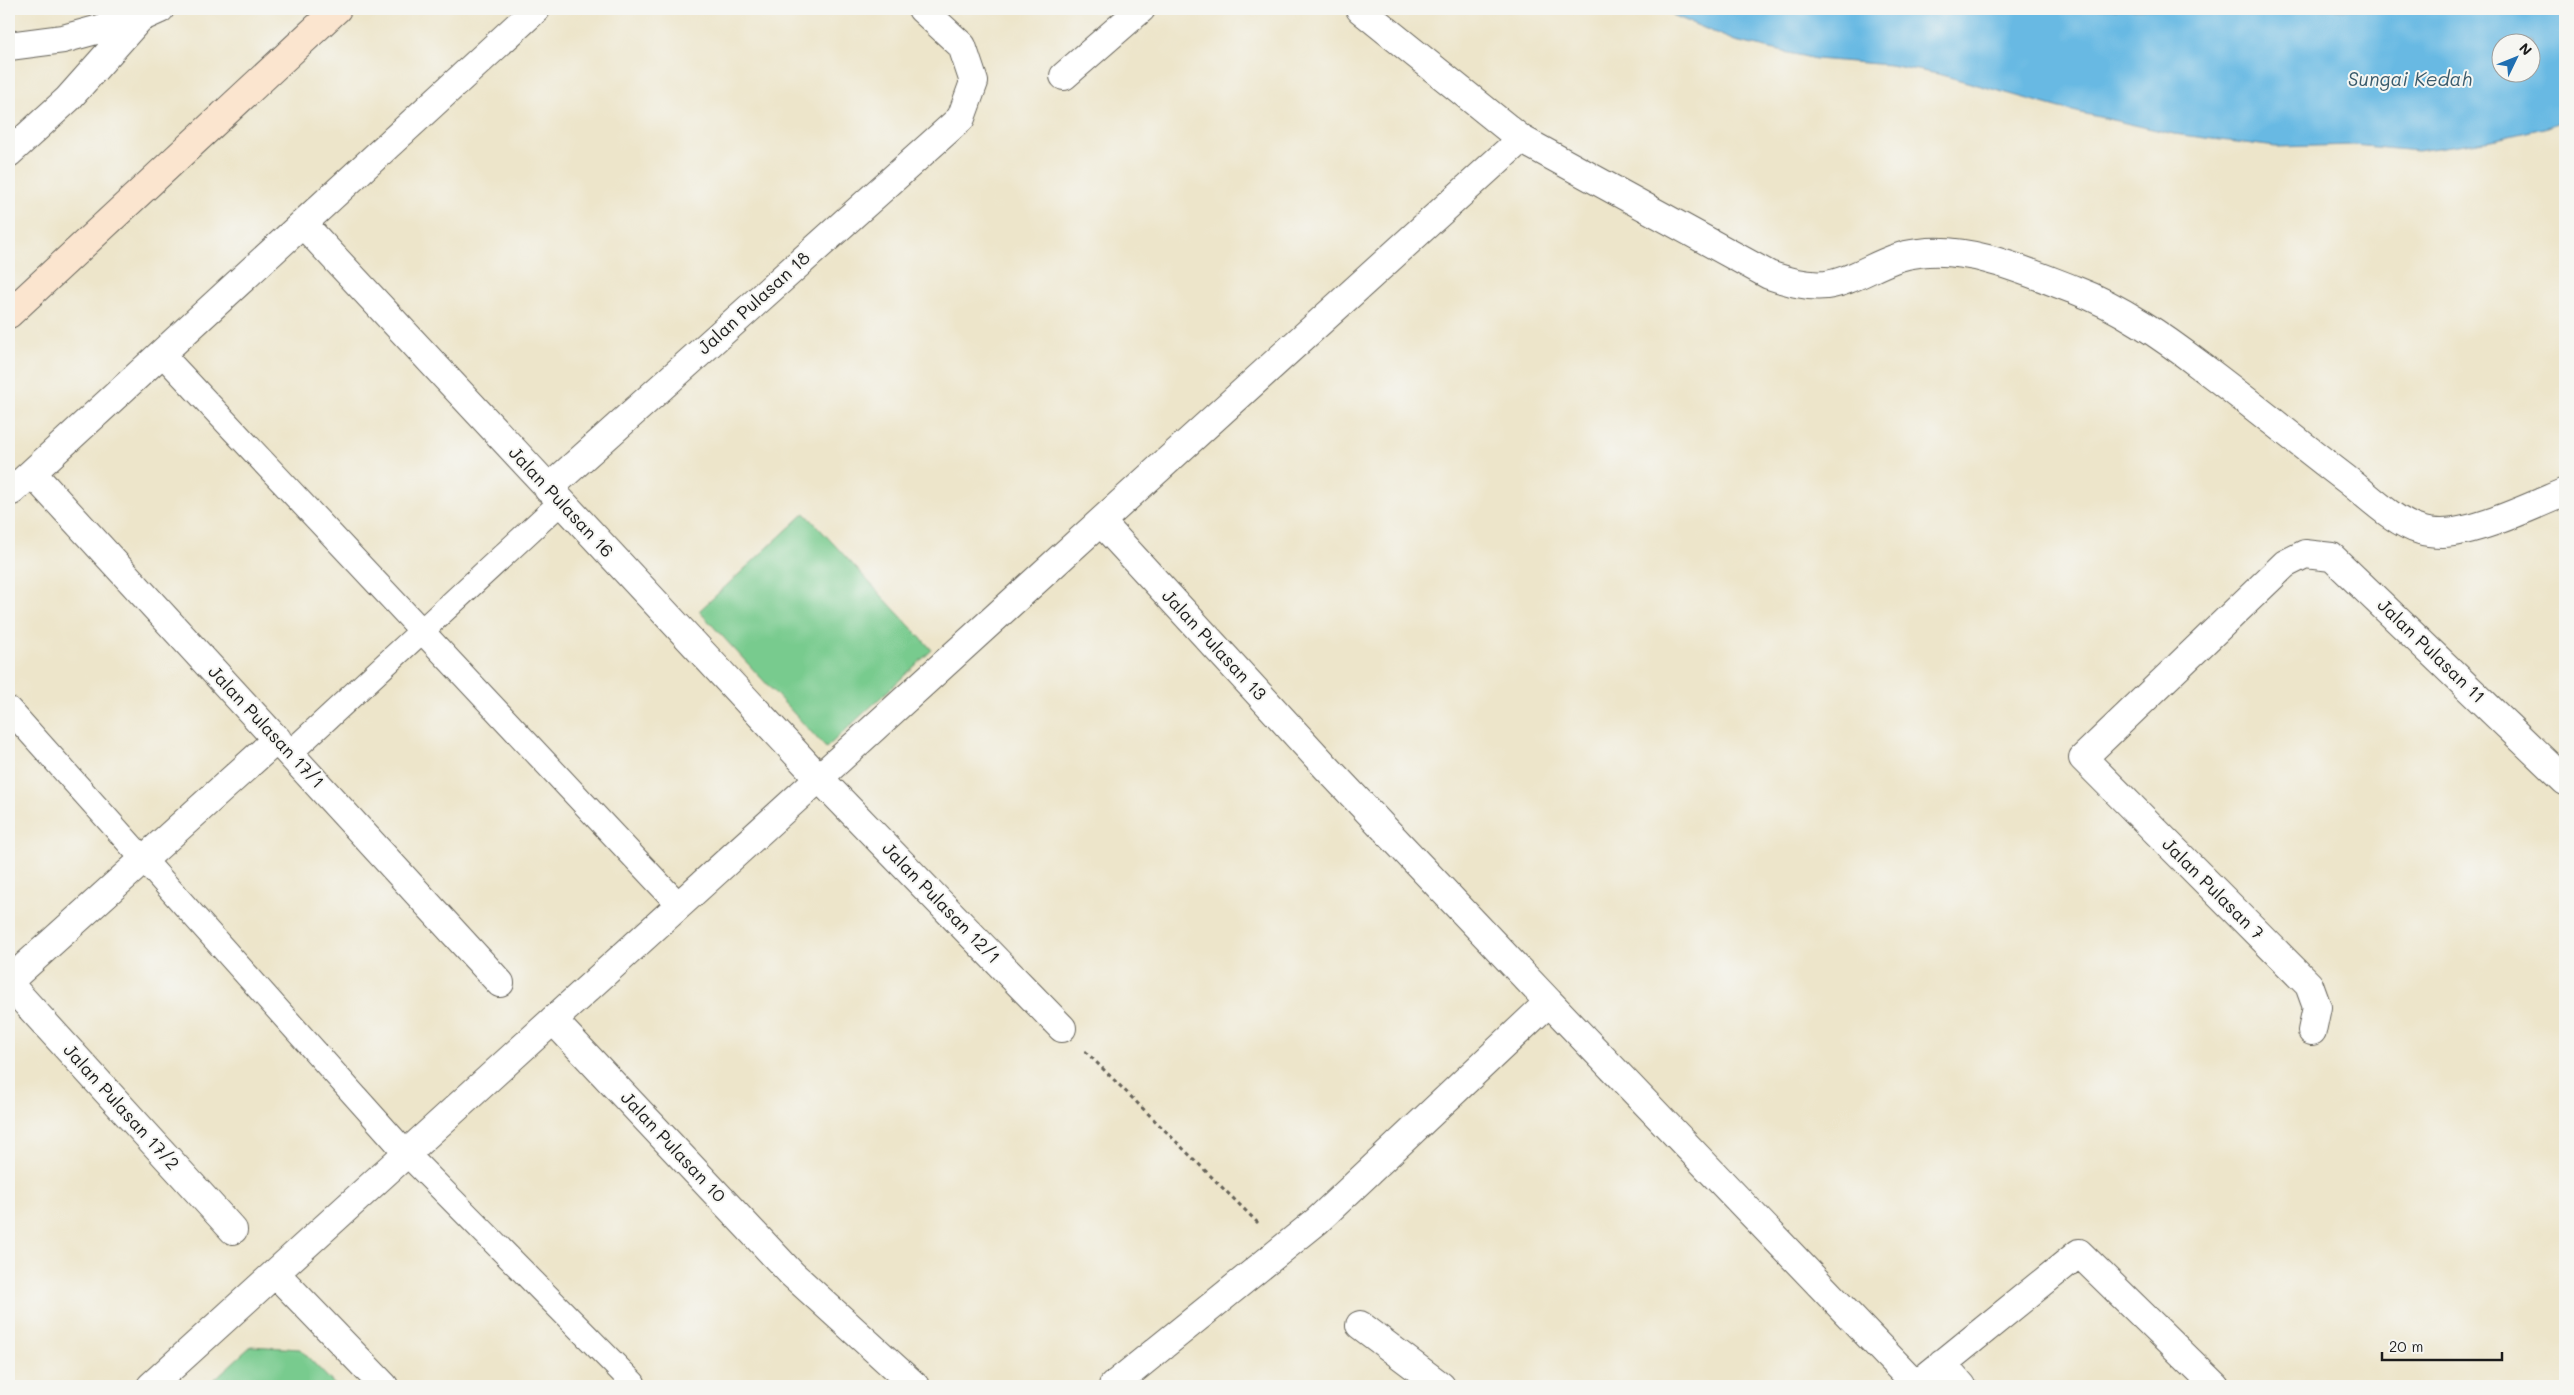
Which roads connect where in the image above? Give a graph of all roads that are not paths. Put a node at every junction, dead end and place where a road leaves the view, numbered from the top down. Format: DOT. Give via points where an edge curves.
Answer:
graph roads {
  1 [pos="337,9"];
  2 [pos="536,9"];
  3 [pos="922,9"];
  4 [pos="1141,9"];
  5 [pos="1360,9"];
  6 [pos="150,14"];
  7 [pos="9,46"];
  8 [pos="1064,76"];
  9 [pos="1521,139"];
  10 [pos="9,153"];
  11 [pos="303,224"];
  12 [pos="9,314"];
  13 [pos="162,354"];
  14 [pos="32,472"];
  15 [pos="12,491"];
  16 [pos="2565,492"];
  17 [pos="554,495"];
  18 [pos="1101,522"];
  19 [pos="2284,564"];
  20 [pos="421,631"];
  21 [pos="9,709"];
  22 [pos="283,746"];
  23 [pos="819,778"];
  24 [pos="2565,780"];
  25 [pos="145,859"];
  26 [pos="679,905"];
  27 [pos="9,982"];
  28 [pos="500,983"];
  29 [pos="1549,1002"];
  30 [pos="553,1020"];
  31 [pos="1062,1028"];
  32 [pos="2312,1031"];
  33 [pos="406,1153"];
  34 [pos="233,1230"];
  35 [pos="275,1273"];
  36 [pos="1360,1325"];
  37 [pos="1942,1363"];
  38 [pos="151,1386"];
  39 [pos="384,1386"];
  40 [pos="630,1386"];
  41 [pos="915,1386"];
  42 [pos="1113,1386"];
  43 [pos="1441,1386"];
  44 [pos="1915,1386"];
  45 [pos="1962,1386"];
  46 [pos="2215,1386"];
  1 -- 12 [label="main road"];
  2 -- 11 [label="street"];
  3 -- 17 [label="street, Jalan Pulasan 18" via="962,46 974,82 961,118"];
  4 -- 8 [label="street"];
  5 -- 9 [label="street"];
  6 -- 7 [label="street" via="63,39"];
  6 -- 10 [label="street" via="68,99"];
  9 -- 16 [label="street" via="1723,252 1769,275 1796,284 1826,285 1890,259 1941,251 1999,264 2076,290 2151,331 2201,366 2362,492 2400,520 2420,530 2443,533 2473,527"];
  9 -- 18 [label="street"];
  11 -- 13 [label="street"];
  11 -- 17 [label="street, Jalan Pulasan 16"];
  13 -- 14 [label="street"];
  13 -- 20 [label="lane"];
  14 -- 15 [label="street"];
  14 -- 22 [label="street, Jalan Pulasan 17/1"];
  17 -- 20 [label="lane"];
  17 -- 23 [label="street, Jalan Pulasan 16"];
  18 -- 23 [label="street"];
  18 -- 29 [label="street, Jalan Pulasan 13" via="1327,768"];
  19 -- 24 [label="street, Jalan Pulasan 11" via="2305,554 2332,557"];
  19 -- 32 [label="street, Jalan Pulasan 7" via="2083,758 2309,985 2318,1007"];
  20 -- 22 [label="lane"];
  20 -- 26 [label="lane"];
  21 -- 25 [label="lane"];
  22 -- 25 [label="street"];
  22 -- 28 [label="street, Jalan Pulasan 17/1"];
  23 -- 26 [label="street"];
  23 -- 31 [label="street, Jalan Pulasan 12/1"];
  25 -- 27 [label="street"];
  25 -- 33 [label="lane"];
  26 -- 30 [label="street"];
  27 -- 34 [label="street, Jalan Pulasan 17/2"];
  29 -- 42 [label="street" via="1317,1221"];
  29 -- 44 [label="street, Jalan Pulasan 13"];
  30 -- 33 [label="street"];
  30 -- 41 [label="street, Jalan Pulasan 10" via="792,1274"];
  33 -- 35 [label="street"];
  33 -- 40 [label="lane" via="633,1384"];
  35 -- 38 [label="street"];
  35 -- 39 [label="street"];
  36 -- 43 [label="street"];
  37 -- 44 [label="street"];
  37 -- 45 [label="street"];
  37 -- 46 [label="street" via="2079,1253"];
}
